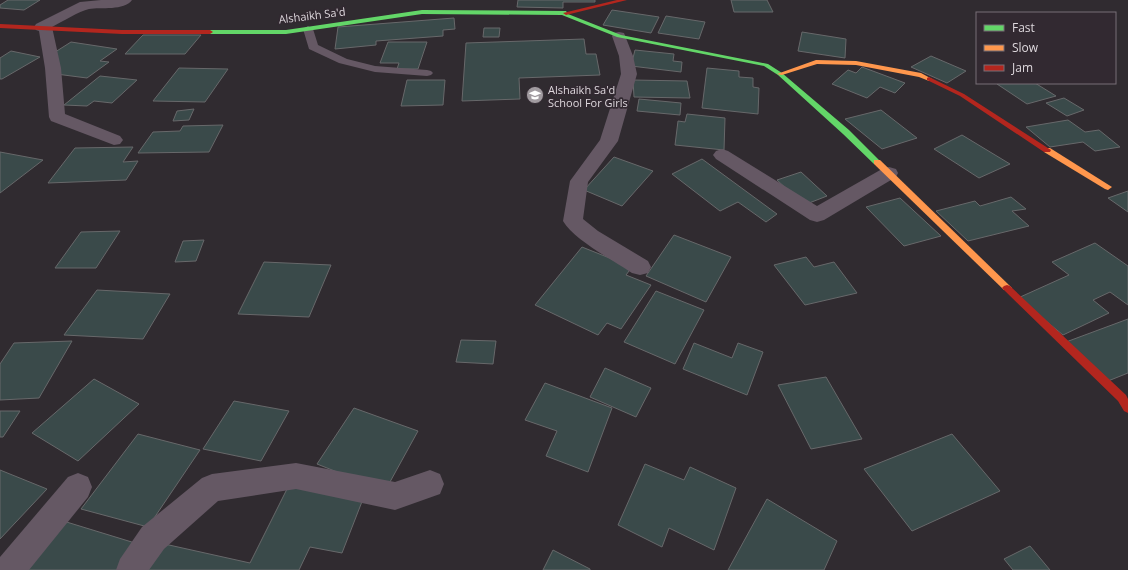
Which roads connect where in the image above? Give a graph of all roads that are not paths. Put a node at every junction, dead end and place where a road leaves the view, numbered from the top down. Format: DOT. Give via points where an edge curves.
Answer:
graph roads {
  1 [pos="125,0"];
  2 [pos="624,0"];
  3 [pos="564,14"];
  4 [pos="0,26"];
  5 [pos="43,28"];
  6 [pos="308,29"];
  7 [pos="619,36"];
  8 [pos="427,74"];
  9 [pos="780,74"];
  10 [pos="114,140"];
  11 [pos="722,155"];
  12 [pos="888,173"];
  13 [pos="1108,187"];
  14 [pos="640,267"];
  15 [pos="1128,408"];
  16 [pos="430,484"];
  17 [pos="78,487"];
  18 [pos="9,570"];
  19 [pos="131,570"];
  1 -- 5 [label="street" via="85,5"];
  2 -- 3 [label="street, Alshaikh Sa'd"];
  3 -- 6 [label="street, Alshaikh Sa'd" via="422,12"];
  3 -- 7 [label="street"];
  4 -- 5 [label="street, Alshaikh Sa'd"];
  5 -- 6 [label="street, Alshaikh Sa'd" via="122,32 286,32"];
  5 -- 10 [label="street" via="53,68 57,117"];
  6 -- 8 [label="lane" via="313,47 343,60 375,69"];
  7 -- 9 [label="street" via="766,64"];
  7 -- 14 [label="street" via="629,74 609,141 579,181 573,221 591,236"];
  9 -- 12 [label="street"];
  9 -- 13 [label="street" via="816,62 856,63 920,75 962,95"];
  11 -- 12 [label="street" via="816,215"];
  12 -- 15 [label="street" via="1122,398"];
  16 -- 19 [label="street" via="395,496 296,476 212,488 153,538"];
  17 -- 18 [label="street"];
}
